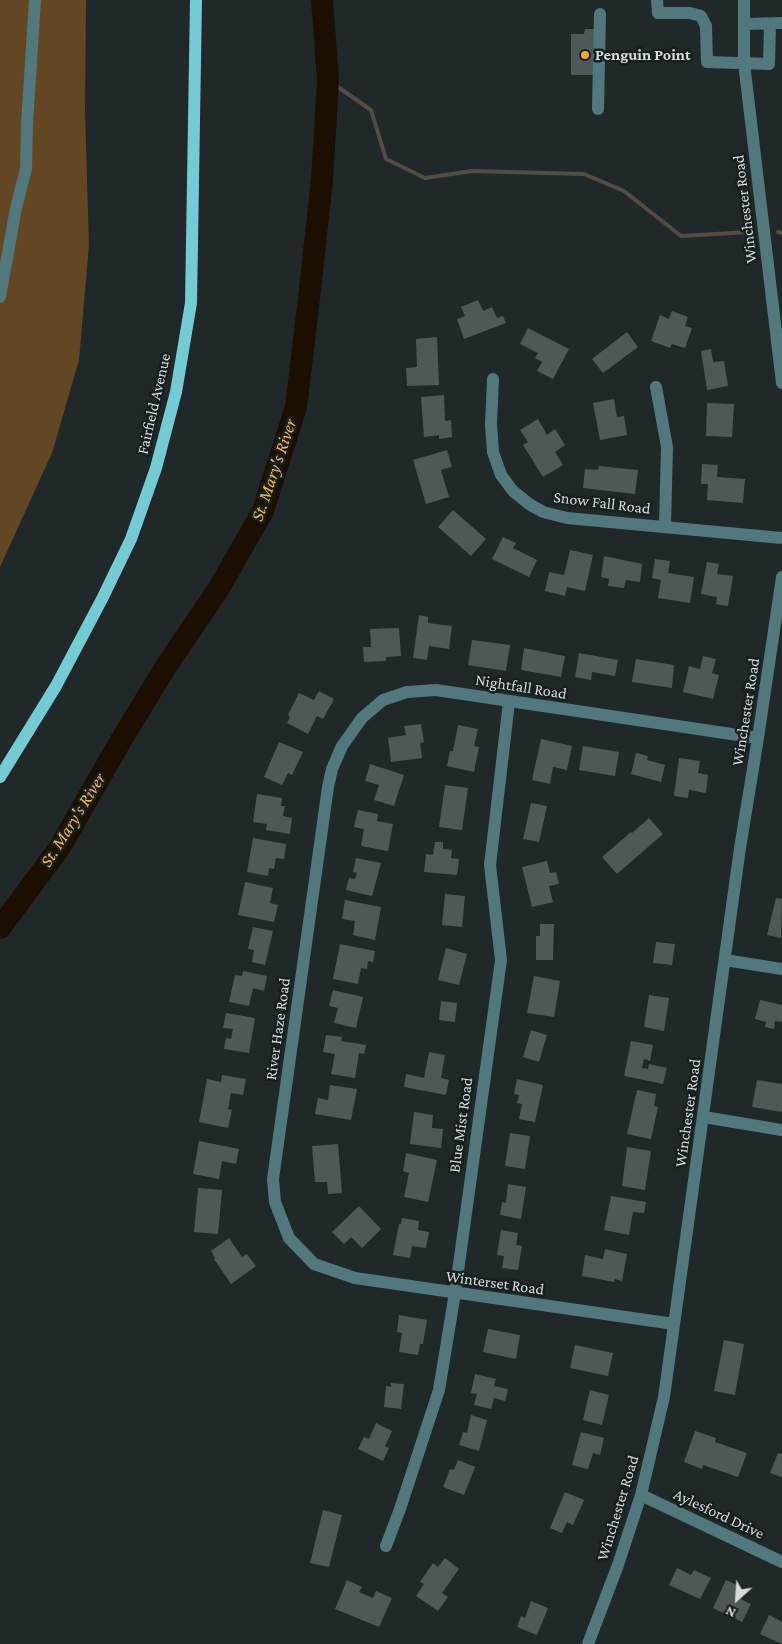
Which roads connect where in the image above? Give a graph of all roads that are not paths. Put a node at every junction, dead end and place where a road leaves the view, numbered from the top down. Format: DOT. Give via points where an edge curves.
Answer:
graph roads {
  1 [pos="35,0"];
  2 [pos="196,0"];
  3 [pos="658,0"];
  4 [pos="744,0"];
  5 [pos="600,14"];
  6 [pos="744,24"];
  7 [pos="776,24"];
  8 [pos="744,63"];
  9 [pos="598,110"];
  10 [pos="0,297"];
  11 [pos="493,379"];
  12 [pos="782,383"];
  13 [pos="656,387"];
  14 [pos="665,526"];
  15 [pos="782,538"];
  16 [pos="782,577"];
  17 [pos="509,702"];
  18 [pos="758,738"];
  19 [pos="0,777"];
  20 [pos="328,787"];
  21 [pos="725,960"];
  22 [pos="782,969"];
  23 [pos="704,1117"];
  24 [pos="782,1130"];
  25 [pos="314,1264"];
  26 [pos="455,1293"];
  27 [pos="674,1324"];
  28 [pos="641,1495"];
  29 [pos="386,1546"];
  30 [pos="782,1562"];
  31 [pos="588,1644"];
  1 -- 10 [label="street" via="26,169"];
  2 -- 19 [label="main road, Fairfield Avenue" via="191,303 173,401 156,468 131,539 56,686"];
  3 -- 8 [label="street" via="658,13 701,16 706,26 707,62"];
  4 -- 6 [label="street, Winchester Road"];
  5 -- 9 [label="street"];
  6 -- 7 [label="street"];
  6 -- 8 [label="street, Winchester Road"];
  7 -- 8 [label="street" via="769,64"];
  8 -- 12 [label="street, Winchester Road"];
  11 -- 14 [label="street, Snow Fall Road" via="493,452 501,475 513,491 543,512 567,518"];
  13 -- 14 [label="street" via="667,447"];
  14 -- 15 [label="street, Snow Fall Road"];
  16 -- 18 [label="street, Winchester Road"];
  17 -- 18 [label="street, Nightfall Road"];
  17 -- 20 [label="street, Nightfall Road" via="436,690 407,692 383,700 362,718 342,746"];
  17 -- 26 [label="street, Blue Mist Road" via="490,865 501,960"];
  18 -- 21 [label="street, Winchester Road"];
  20 -- 25 [label="street, River Haze Road" via="273,1179 274,1202 289,1238"];
  21 -- 22 [label="street"];
  21 -- 23 [label="street, Winchester Road"];
  23 -- 24 [label="street"];
  23 -- 27 [label="street, Winchester Road"];
  25 -- 26 [label="street, Winterset Road" via="355,1278"];
  26 -- 27 [label="street, Winterset Road"];
  26 -- 29 [label="street, Blue Mist Road" via="439,1390"];
  27 -- 28 [label="street, Winchester Road" via="664,1397"];
  28 -- 30 [label="street, Aylesford Drive"];
  28 -- 31 [label="street, Winchester Road"];
}
